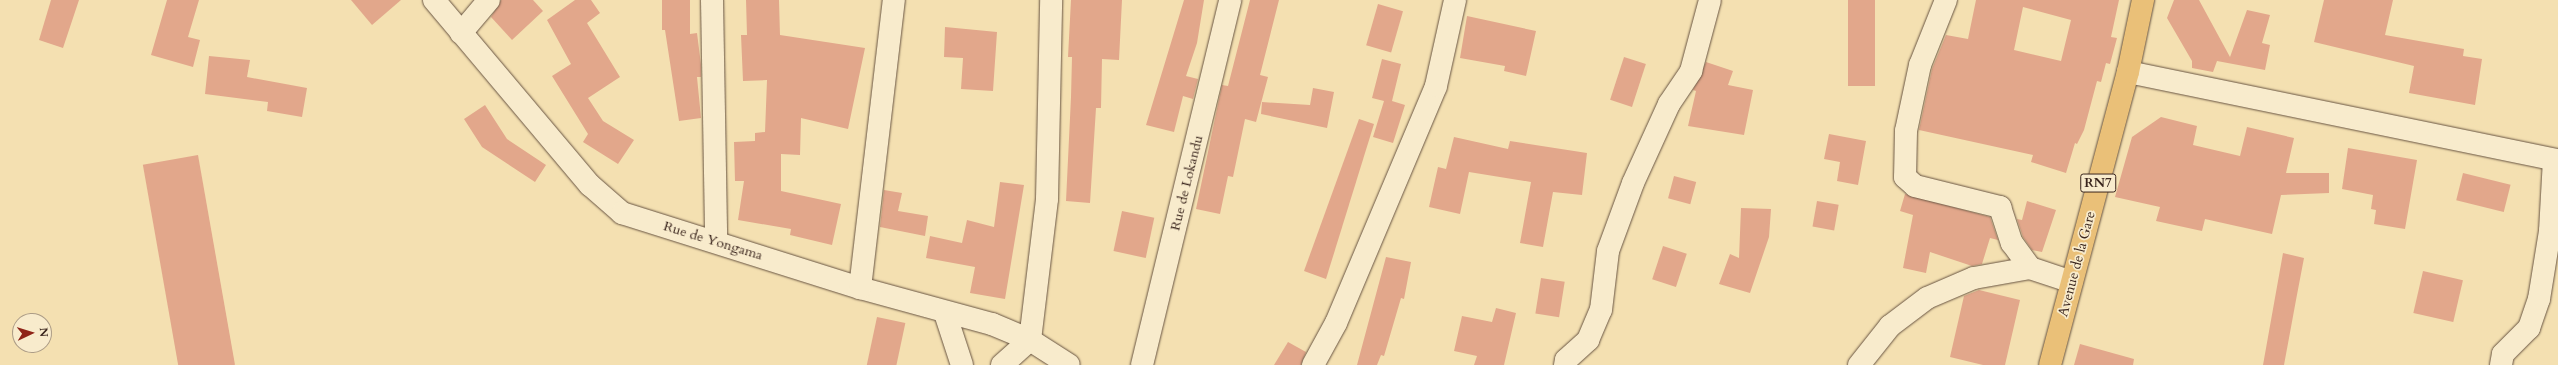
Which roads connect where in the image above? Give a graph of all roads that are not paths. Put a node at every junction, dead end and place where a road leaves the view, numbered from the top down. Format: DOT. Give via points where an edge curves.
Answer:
graph roads {
  1 [pos="434,0"];
  2 [pos="489,0"];
  3 [pos="712,0"];
  4 [pos="894,0"];
  5 [pos="1051,0"];
  6 [pos="1230,0"];
  7 [pos="1455,0"];
  8 [pos="1710,0"];
  9 [pos="1946,0"];
  10 [pos="2143,0"];
  11 [pos="460,33"];
  12 [pos="2128,72"];
  13 [pos="2556,160"];
  14 [pos="716,241"];
  15 [pos="2030,268"];
  16 [pos="2072,282"];
  17 [pos="860,288"];
  18 [pos="945,312"];
  19 [pos="1030,340"];
  20 [pos="962,365"];
  21 [pos="1002,365"];
  22 [pos="1069,365"];
  23 [pos="1142,365"];
  24 [pos="1313,365"];
  25 [pos="1565,365"];
  26 [pos="1858,365"];
  27 [pos="2050,365"];
  28 [pos="2501,365"];
  1 -- 11 [label="street, Rue de Yongama"];
  2 -- 11 [label="street"];
  3 -- 14 [label="street"];
  4 -- 17 [label="street"];
  5 -- 19 [label="street" via="1047,199"];
  6 -- 23 [label="street, Rue de Lokandu"];
  7 -- 24 [label="street" via="1436,86 1336,324"];
  8 -- 25 [label="street" via="1691,71 1669,104 1646,154 1608,251 1601,310 1588,340 1566,360"];
  9 -- 15 [label="street" via="1920,64 1906,131 1905,177 1915,186 2000,207 2012,242"];
  10 -- 12 [label="main road, Avenue de la Gare / RN7"];
  11 -- 14 [label="street, Rue de Yongama" via="590,185 622,212"];
  12 -- 13 [label="street"];
  12 -- 16 [label="main road, Avenue de la Gare / RN7"];
  13 -- 28 [label="street" via="2550,231 2539,299 2529,328 2503,354"];
  14 -- 17 [label="street, Rue de Yongama"];
  15 -- 16 [label="street"];
  15 -- 26 [label="street" via="1974,278 1927,298 1890,326"];
  16 -- 27 [label="main road, Avenue de la Gare / RN7"];
  17 -- 18 [label="street, Rue de Yongama"];
  18 -- 19 [label="street, Rue de Yongama" via="992,324"];
  18 -- 20 [label="street"];
  19 -- 21 [label="street"];
  19 -- 22 [label="street, Rue de Yongama"];
}
